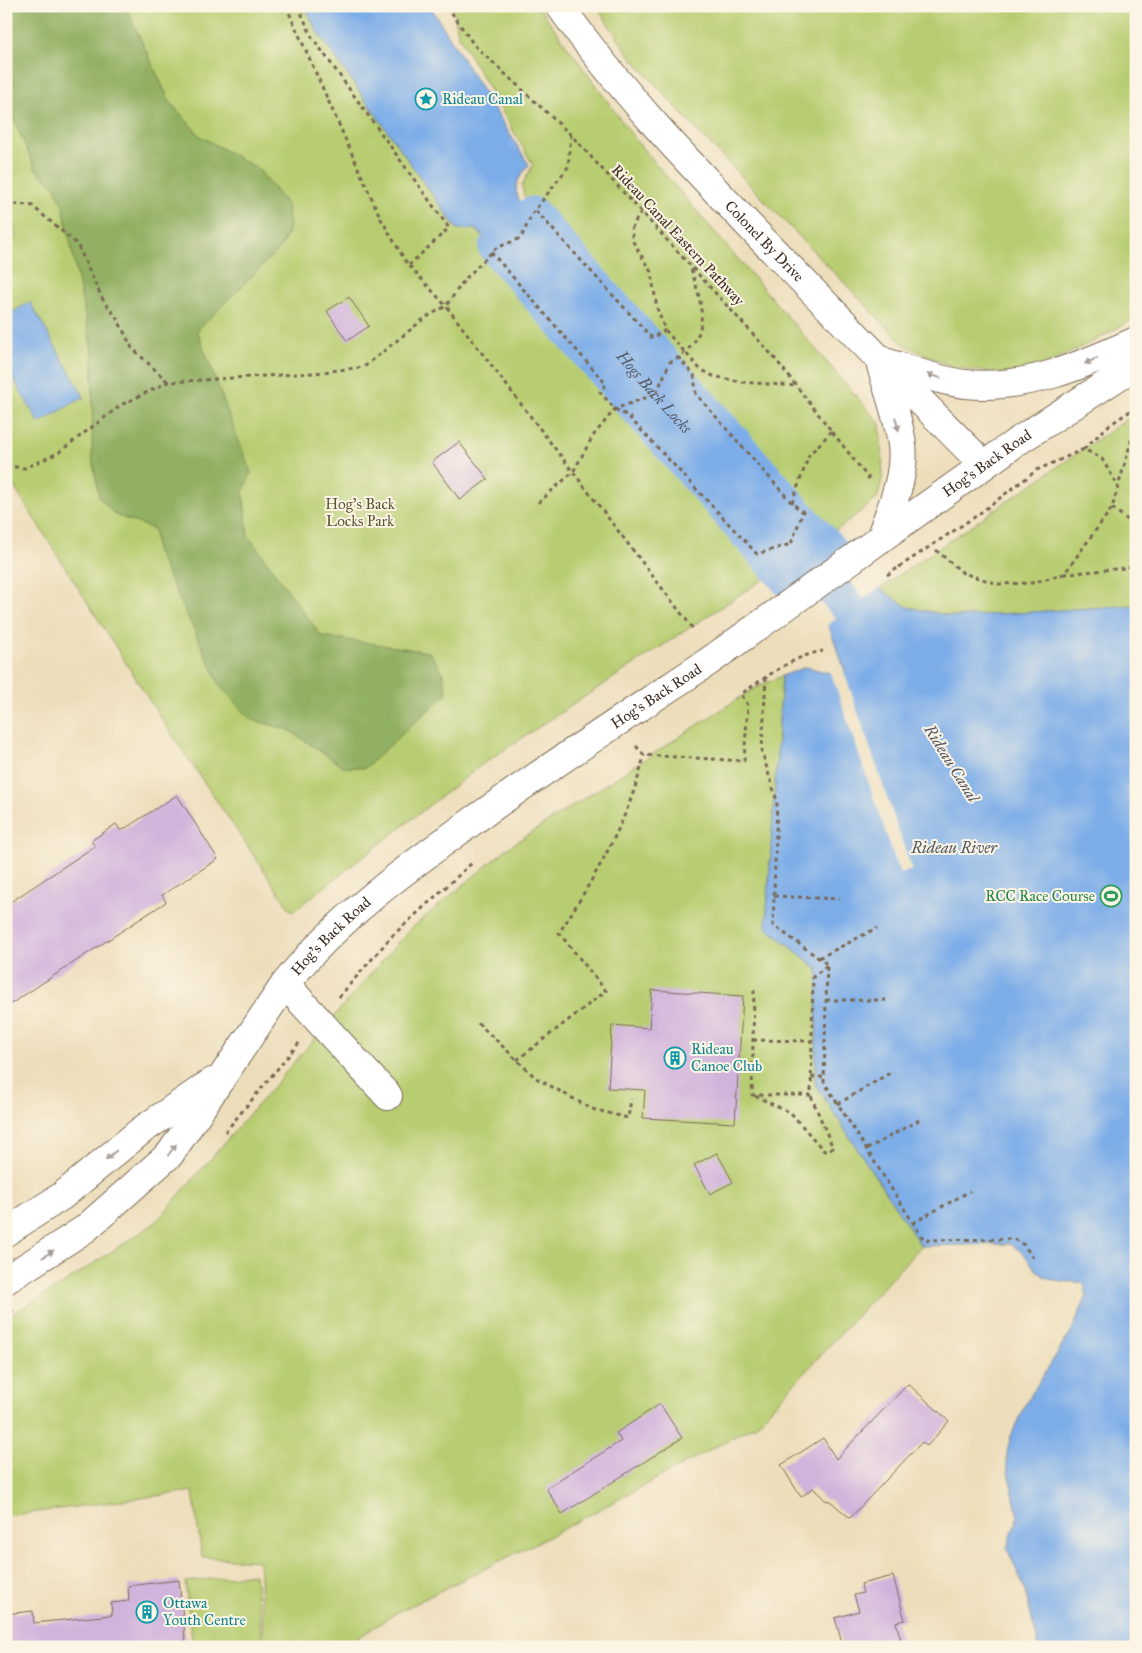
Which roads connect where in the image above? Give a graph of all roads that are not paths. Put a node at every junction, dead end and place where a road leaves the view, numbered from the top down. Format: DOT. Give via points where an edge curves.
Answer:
graph roads {
  1 [pos="560,6"];
  2 [pos="1136,341"];
  3 [pos="879,360"];
  4 [pos="1136,365"];
  5 [pos="984,465"];
  6 [pos="880,540"];
  7 [pos="285,984"];
  8 [pos="222,1076"];
  9 [pos="388,1096"];
  10 [pos="11,1227"];
  11 [pos="6,1280"];
  1 -- 3 [label="main road, Colonel By Drive" via="592,52 694,168"];
  2 -- 3 [label="main road, one-way" via="1075,368 995,386 964,384"];
  3 -- 5 [label="main road, Colonel By Drive"];
  3 -- 6 [label="main road, one-way" via="902,445 898,487"];
  4 -- 5 [label="main road, Hog's Back Road"];
  5 -- 6 [label="main road, Hog's Back Road"];
  6 -- 7 [label="main road, Hog's Back Road, bridge" via="415,862 361,904"];
  7 -- 8 [label="main road, Hog's Back Road"];
  7 -- 9 [label="main road"];
  8 -- 10 [label="main road, Hog's Back Road, one-way" via="142,1130 62,1196"];
  11 -- 8 [label="main road, Hog's Back Road, one-way" via="85,1229 170,1154"];
}
